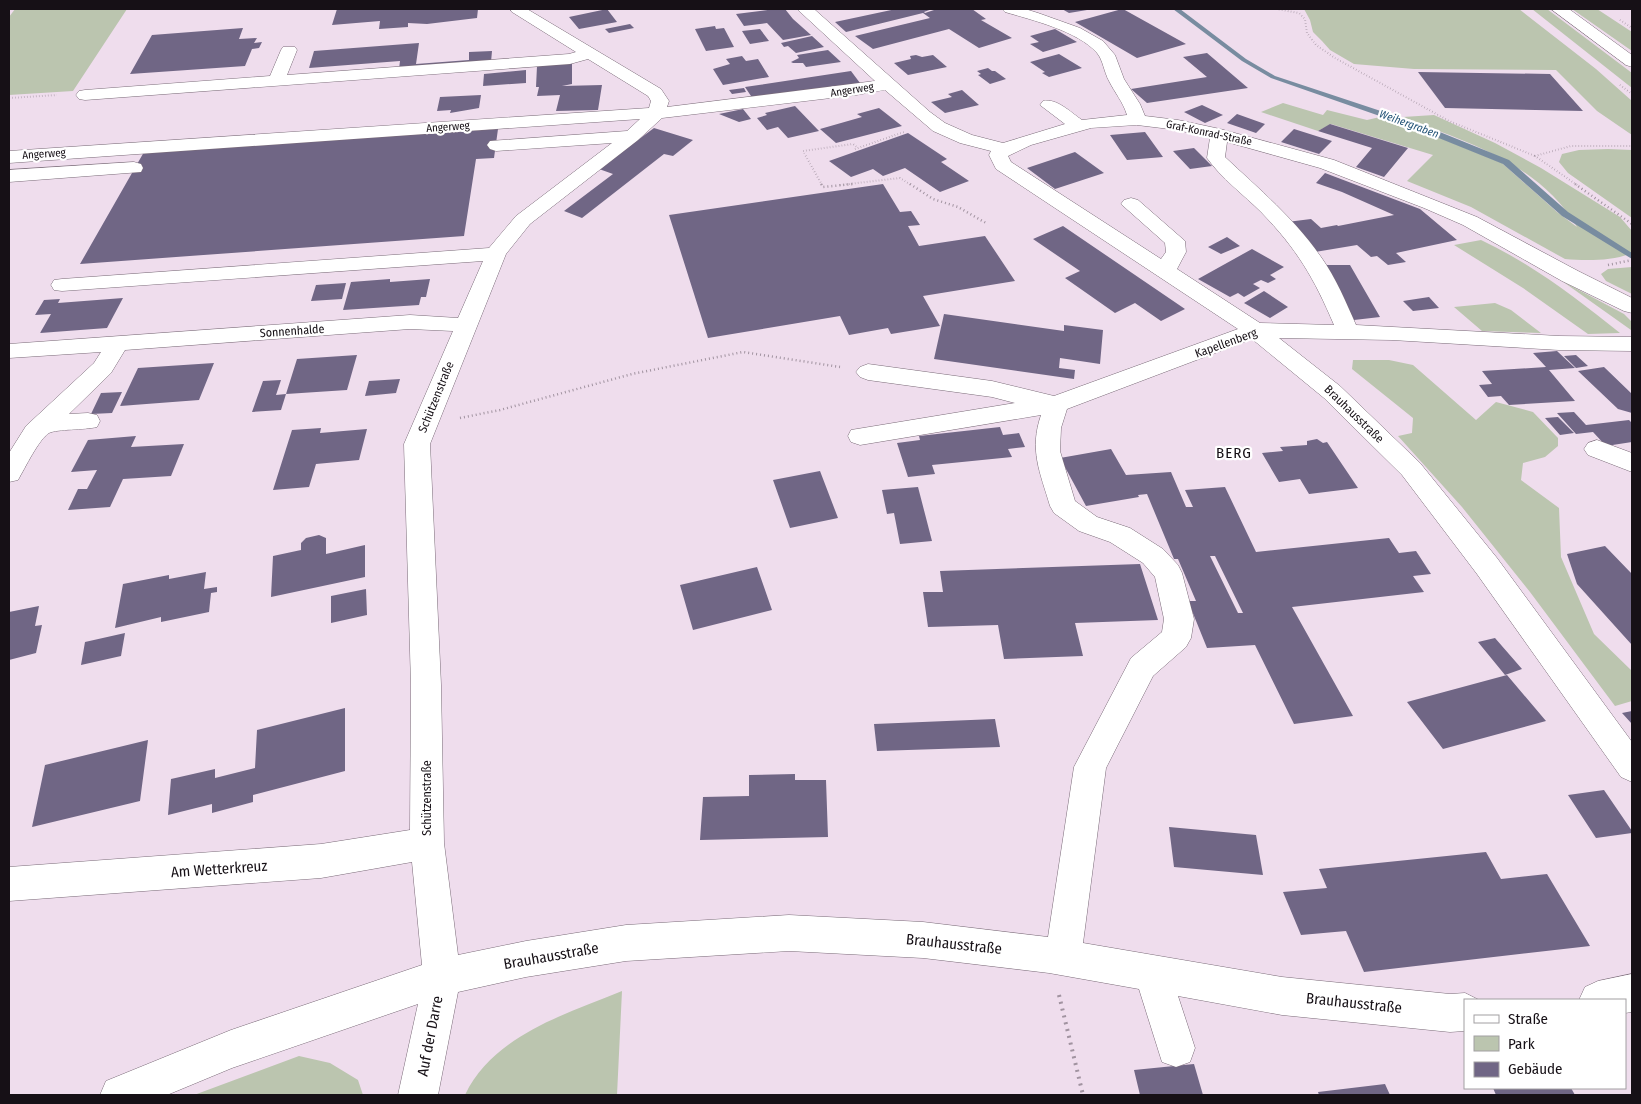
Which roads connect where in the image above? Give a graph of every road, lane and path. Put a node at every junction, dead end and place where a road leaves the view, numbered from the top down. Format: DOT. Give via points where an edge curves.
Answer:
graph roads {
  1 [pos="517,9"];
  2 [pos="805,9"];
  3 [pos="1010,9"];
  4 [pos="1276,9"];
  5 [pos="1559,9"];
  6 [pos="289,50"];
  7 [pos="590,52"];
  8 [pos="1632,62"];
  9 [pos="276,81"];
  10 [pos="887,84"];
  11 [pos="85,95"];
  12 [pos="9,98"];
  13 [pos="1049,105"];
  14 [pos="657,113"];
  15 [pos="1137,120"];
  16 [pos="933,123"];
  17 [pos="1079,126"];
  18 [pos="1220,134"];
  19 [pos="632,136"];
  20 [pos="496,145"];
  21 [pos="1632,146"];
  22 [pos="1004,149"];
  23 [pos="1535,156"];
  24 [pos="9,157"];
  25 [pos="134,168"];
  26 [pos="9,176"];
  27 [pos="1130,204"];
  28 [pos="986,223"];
  29 [pos="1632,224"];
  30 [pos="496,254"];
  31 [pos="1632,260"];
  32 [pos="1626,262"];
  33 [pos="1166,270"];
  34 [pos="62,285"];
  35 [pos="1632,306"];
  36 [pos="466,325"];
  37 [pos="1255,330"];
  38 [pos="1348,332"];
  39 [pos="118,343"];
  40 [pos="1632,344"];
  41 [pos="9,351"];
  42 [pos="868,372"];
  43 [pos="1057,404"];
  44 [pos="88,421"];
  45 [pos="44,424"];
  46 [pos="423,425"];
  47 [pos="860,436"];
  48 [pos="1597,449"];
  49 [pos="1632,463"];
  50 [pos="9,472"];
  51 [pos="1632,767"];
  52 [pos="427,843"];
  53 [pos="9,884"];
  54 [pos="1056,956"];
  55 [pos="1152,973"];
  56 [pos="442,977"];
  57 [pos="1632,993"];
  58 [pos="1603,999"];
  59 [pos="1464,1012"];
  60 [pos="1176,1048"];
  61 [pos="120,1095"];
  62 [pos="418,1095"];
  63 [pos="1083,1095"];
  1 -- 7 [label="street"];
  2 -- 10 [label="street"];
  3 -- 15 [label="street" via="1061,26 1104,51 1117,82 1133,104"];
  4 -- 23 [label="path" via="1299,13 1316,45 1335,58 1449,121"];
  5 -- 8 [label="street"];
  6 -- 9 [label="street"];
  7 -- 9 [label="street" via="570,59"];
  7 -- 14 [label="street" via="655,93 660,101"];
  9 -- 11 [label="street"];
  10 -- 14 [label="street, Angerweg"];
  10 -- 16 [label="street"];
  11 -- 12 [label="path"];
  13 -- 17 [label="street"];
  14 -- 19 [label="street, Schützenstraße"];
  14 -- 24 [label="street, Angerweg"];
  15 -- 17 [label="street, Graf-Konrad-Straße"];
  15 -- 18 [label="street, Graf-Konrad-Straße"];
  16 -- 22 [label="street" via="966,139"];
  16 -- 28 [label="path" via="856,148 853,144 804,151 823,187 900,178 933,199 958,207"];
  17 -- 22 [label="street, Graf-Konrad-Straße"];
  18 -- 35 [label="street, Graf-Konrad-Straße" via="1327,164 1390,187 1470,221"];
  18 -- 38 [label="street" via="1216,158 1294,236 1327,285"];
  19 -- 20 [label="street"];
  19 -- 30 [label="street, Schützenstraße" via="523,220"];
  21 -- 23 [label="path" via="1570,146"];
  22 -- 33 [label="street, Brauhausstraße" via="998,155 1003,165"];
  23 -- 29 [label="path"];
  25 -- 26 [label="street"];
  27 -- 33 [label="street" via="1175,241 1176,252"];
  30 -- 34 [label="street"];
  30 -- 36 [label="street, Schützenstraße"];
  31 -- 32 [label="path"];
  33 -- 37 [label="street, Brauhausstraße"];
  36 -- 39 [label="street, Sonnenhalde" via="410,322"];
  36 -- 46 [label="street, Schützenstraße"];
  37 -- 38 [label="street, Kapellenberg"];
  37 -- 43 [label="street, Kapellenberg"];
  37 -- 51 [label="street, Brauhausstraße" via="1332,392 1411,469 1487,566"];
  38 -- 40 [label="street, Kapellenberg"];
  39 -- 41 [label="street, Sonnenhalde"];
  39 -- 45 [label="street" via="103,368"];
  42 -- 43 [label="street" via="992,389"];
  42 -- 46 [label="path" via="743,352 632,374 500,410"];
  43 -- 47 [label="street, Kapellenberg"];
  43 -- 54 [label="street" via="1049,428 1047,451 1063,506 1088,524 1120,536 1153,556 1168,573 1179,619 1176,638 1142,667 1090,767"];
  44 -- 45 [label="street"];
  45 -- 50 [label="street" via="35,432"];
  46 -- 52 [label="street, Schützenstraße" via="417,444 426,685"];
  48 -- 49 [label="street"];
  52 -- 53 [label="street, Am Wetterkreuz" via="322,861"];
  52 -- 56 [label="street, Schützenstraße"];
  54 -- 55 [label="street, Brauhausstraße"];
  54 -- 56 [label="street, Brauhausstraße" via="924,940 789,933 626,943"];
  54 -- 63 [label="path"];
  55 -- 59 [label="street, Brauhausstraße" via="1282,996"];
  55 -- 60 [label="street"];
  56 -- 61 [label="street, Brauhausstraße" via="231,1049"];
  56 -- 62 [label="street, Auf der Darre"];
  57 -- 58 [label="street"];
}
